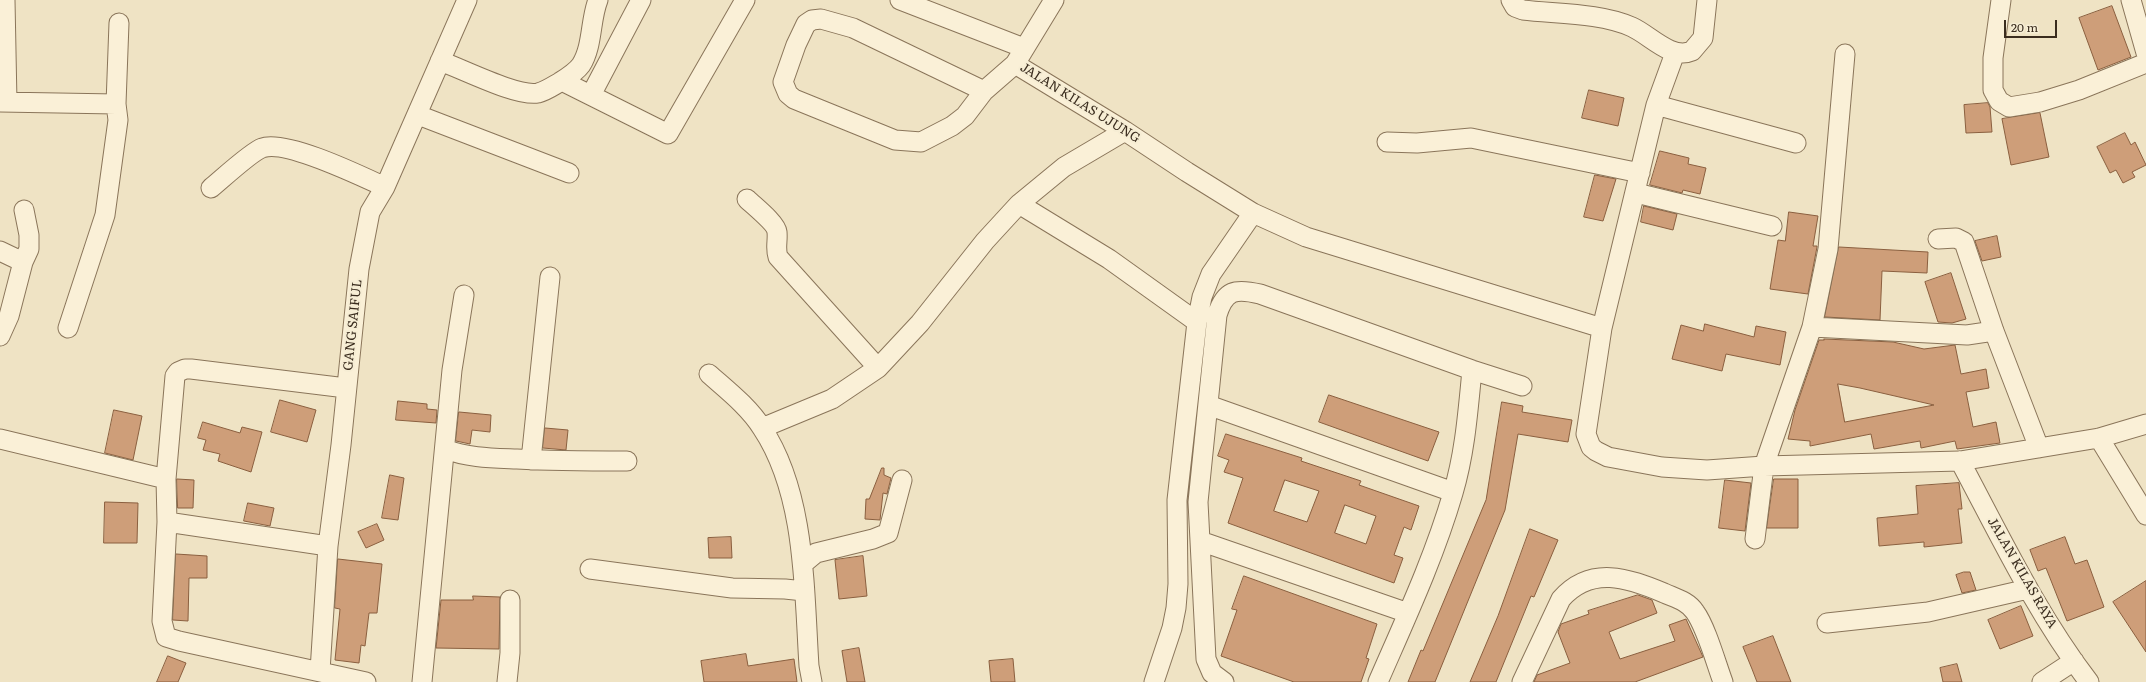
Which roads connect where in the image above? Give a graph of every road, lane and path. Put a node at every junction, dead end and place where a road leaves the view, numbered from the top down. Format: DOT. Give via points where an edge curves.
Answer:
graph roads {
  1 [pos="6,0"];
  2 [pos="467,0"];
  3 [pos="598,0"];
  4 [pos="641,0"];
  5 [pos="745,0"];
  6 [pos="900,0"];
  7 [pos="1054,0"];
  8 [pos="1511,0"];
  9 [pos="1707,0"];
  10 [pos="2001,0"];
  11 [pos="2131,0"];
  12 [pos="118,23"];
  13 [pos="1675,53"];
  14 [pos="2146,53"];
  15 [pos="1845,54"];
  16 [pos="1020,56"];
  17 [pos="440,61"];
  18 [pos="2146,63"];
  19 [pos="562,80"];
  20 [pos="984,91"];
  21 [pos="591,95"];
  22 [pos="3,102"];
  23 [pos="116,104"];
  24 [pos="1656,105"];
  25 [pos="418,115"];
  26 [pos="1126,131"];
  27 [pos="1387,142"];
  28 [pos="1796,143"];
  29 [pos="569,173"];
  30 [pos="1640,173"];
  31 [pos="385,187"];
  32 [pos="211,188"];
  33 [pos="1636,193"];
  34 [pos="747,199"];
  35 [pos="1019,204"];
  36 [pos="24,210"];
  37 [pos="1253,213"];
  38 [pos="1772,226"];
  39 [pos="1938,239"];
  40 [pos="0,252"];
  41 [pos="23,262"];
  42 [pos="550,277"];
  43 [pos="464,294"];
  44 [pos="1197,322"];
  45 [pos="1812,327"];
  46 [pos="68,328"];
  47 [pos="1602,328"];
  48 [pos="1994,331"];
  49 [pos="0,336"];
  50 [pos="878,368"];
  51 [pos="1472,370"];
  52 [pos="709,374"];
  53 [pos="1522,386"];
  54 [pos="346,388"];
  55 [pos="1208,405"];
  56 [pos="2146,424"];
  57 [pos="762,428"];
  58 [pos="0,438"];
  59 [pos="2099,438"];
  60 [pos="2039,448"];
  61 [pos="445,449"];
  62 [pos="531,460"];
  63 [pos="1960,460"];
  64 [pos="627,461"];
  65 [pos="1764,466"];
  66 [pos="166,479"];
  67 [pos="902,480"];
  68 [pos="1453,492"];
  69 [pos="2146,515"];
  70 [pos="167,522"];
  71 [pos="1755,539"];
  72 [pos="1200,541"];
  73 [pos="328,546"];
  74 [pos="804,563"];
  75 [pos="590,569"];
  76 [pos="2028,589"];
  77 [pos="804,591"];
  78 [pos="510,600"];
  79 [pos="1408,613"];
  80 [pos="1827,623"];
  81 [pos="2074,661"];
  82 [pos="320,671"];
  83 [pos="366,682"];
  84 [pos="422,682"];
  85 [pos="507,682"];
  86 [pos="812,682"];
  87 [pos="1154,682"];
  88 [pos="1224,682"];
  89 [pos="1378,682"];
  90 [pos="1522,682"];
  91 [pos="1723,682"];
  92 [pos="2042,682"];
  93 [pos="2089,682"];
  1 -- 22 [label="street"];
  2 -- 17 [label="street, GANG SAIFUL"];
  3 -- 19 [label="street" via="593,11 587,50 581,64 570,76"];
  4 -- 21 [label="street"];
  5 -- 21 [label="street" via="668,134"];
  6 -- 16 [label="street"];
  7 -- 16 [label="street"];
  8 -- 13 [label="street" via="1516,8 1523,10 1587,16 1631,27"];
  9 -- 13 [label="street" via="1703,38 1692,51"];
  10 -- 18 [label="street" via="1993,58 1993,90 1999,101 2008,106 2040,102 2079,90"];
  11 -- 14 [label="street"];
  12 -- 23 [label="street"];
  13 -- 24 [label="street"];
  15 -- 45 [label="street" via="1828,249"];
  16 -- 20 [label="street, JALAN KILAS UJUNG"];
  16 -- 26 [label="street, JALAN KILAS UJUNG"];
  17 -- 19 [label="street" via="521,92 538,93"];
  17 -- 25 [label="street, GANG SAIFUL"];
  19 -- 21 [label="street"];
  20 -- 20 [label="street, JALAN KILAS UJUNG" via="853,28 821,19 806,24 784,76 785,88 794,99 895,140 913,143 928,139 952,126 965,116"];
  22 -- 23 [label="street"];
  23 -- 46 [label="street" via="118,120 105,215"];
  24 -- 28 [label="street"];
  24 -- 30 [label="street"];
  25 -- 29 [label="street"];
  25 -- 31 [label="street, GANG SAIFUL"];
  26 -- 35 [label="street" via="1064,167"];
  26 -- 37 [label="street, JALAN KILAS UJUNG"];
  27 -- 30 [label="street" via="1417,143 1471,138"];
  30 -- 33 [label="street"];
  31 -- 32 [label="street" via="343,168 276,146 262,148"];
  31 -- 54 [label="street, GANG SAIFUL" via="370,212 365,236"];
  33 -- 38 [label="street"];
  33 -- 47 [label="street"];
  34 -- 50 [label="street" via="774,225 777,231 778,257"];
  35 -- 44 [label="street" via="1109,259"];
  35 -- 50 [label="street" via="985,241 920,323"];
  36 -- 41 [label="street" via="29,249"];
  37 -- 44 [label="street" via="1211,274 1202,297"];
  37 -- 47 [label="street, JALAN KILAS UJUNG" via="1313,239"];
  39 -- 48 [label="street" via="1956,238 1964,242"];
  40 -- 41 [label="street"];
  41 -- 49 [label="street" via="9,316"];
  42 -- 62 [label="street"];
  43 -- 61 [label="street" via="452,370"];
  44 -- 87 [label="street" via="1177,500 1176,608"];
  45 -- 48 [label="street" via="1967,335"];
  45 -- 65 [label="street"];
  47 -- 65 [label="street" via="1586,434 1596,452 1608,457 1662,467 1707,470"];
  48 -- 60 [label="street"];
  50 -- 57 [label="street" via="832,399"];
  51 -- 53 [label="street"];
  51 -- 55 [label="street" via="1260,294 1236,292 1225,296 1217,315"];
  51 -- 68 [label="street" via="1466,437"];
  52 -- 57 [label="street" via="736,398"];
  54 -- 66 [label="street" via="191,369 178,372 175,376"];
  54 -- 73 [label="street, GANG SAIFUL" via="342,445"];
  55 -- 68 [label="street"];
  55 -- 72 [label="street" via="1198,502"];
  56 -- 59 [label="street"];
  57 -- 74 [label="street" via="788,484"];
  58 -- 66 [label="street"];
  59 -- 60 [label="street"];
  59 -- 69 [label="street"];
  60 -- 63 [label="street"];
  61 -- 62 [label="street" via="471,456"];
  61 -- 84 [label="street"];
  62 -- 64 [label="street"];
  63 -- 65 [label="street"];
  63 -- 76 [label="street, JALAN KILAS RAYA"];
  65 -- 71 [label="street"];
  66 -- 70 [label="street"];
  67 -- 74 [label="street" via="888,533 816,553"];
  68 -- 79 [label="street" via="1430,560"];
  70 -- 73 [label="street"];
  70 -- 82 [label="street" via="162,621 166,637"];
  72 -- 79 [label="street"];
  72 -- 88 [label="street" via="1206,659 1212,673"];
  73 -- 82 [label="street, GANG SAIFUL"];
  74 -- 77 [label="street"];
  75 -- 77 [label="street" via="732,588"];
  76 -- 80 [label="street" via="1928,612"];
  76 -- 81 [label="street, JALAN KILAS RAYA"];
  77 -- 86 [label="street"];
  78 -- 85 [label="street"];
  79 -- 89 [label="street"];
  81 -- 92 [label="street"];
  81 -- 93 [label="street, JALAN KILAS RAYA"];
  82 -- 83 [label="street"];
  90 -- 91 [label="street" via="1561,599 1580,583 1609,577 1649,587 1690,606 1700,622"];
}
